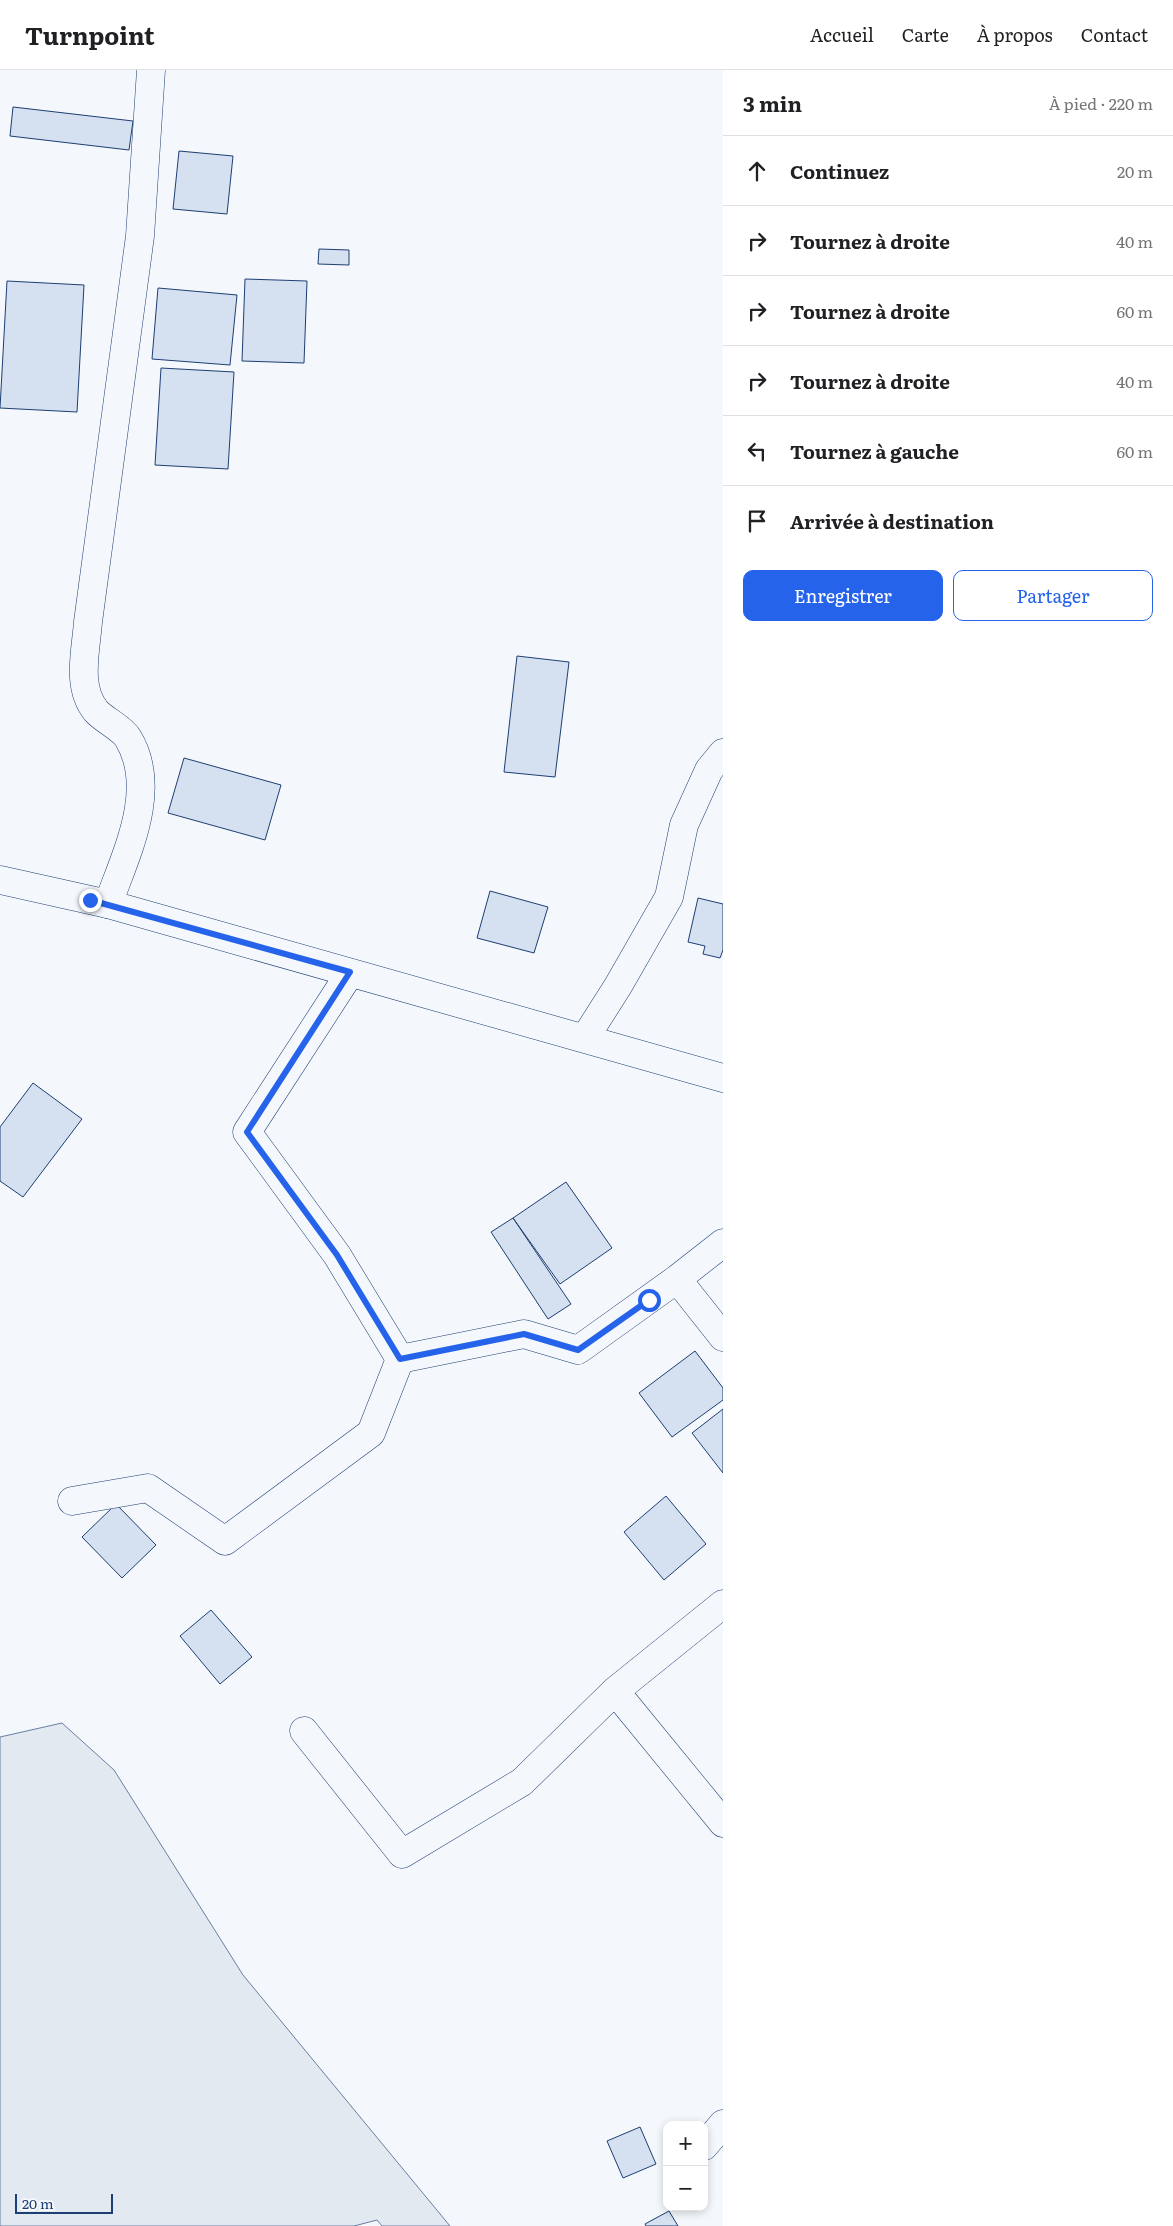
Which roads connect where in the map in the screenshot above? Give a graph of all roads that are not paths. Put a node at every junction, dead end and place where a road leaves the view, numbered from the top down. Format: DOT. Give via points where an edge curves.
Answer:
graph roads {
  1 [pos="151,70"];
  2 [pos="723,753"];
  3 [pos="0,880"];
  4 [pos="108,904"];
  5 [pos="350,972"];
  6 [pos="585,1038"];
  7 [pos="723,1078"];
  8 [pos="723,1243"];
  9 [pos="677,1279"];
  10 [pos="723,1337"];
  11 [pos="400,1359"];
  12 [pos="72,1501"];
  13 [pos="723,1604"];
  14 [pos="615,1690"];
  15 [pos="304,1731"];
  16 [pos="723,1824"];
  17 [pos="723,2124"];
  18 [pos="708,2141"];
  1 -- 4 [label="street" via="140,236 88,622 83,681 95,710 128,738 139,769 140,806"];
  2 -- 6 [label="street" via="709,770 684,825 669,897"];
  3 -- 4 [label="street"];
  4 -- 5 [label="street"];
  5 -- 6 [label="street"];
  5 -- 11 [label="street" via="247,1132 337,1255"];
  6 -- 7 [label="street"];
  8 -- 9 [label="street"];
  9 -- 10 [label="street"];
  9 -- 11 [label="street" via="578,1350 524,1334"];
  11 -- 12 [label="street" via="371,1433 224,1541 148,1488"];
  13 -- 14 [label="street"];
  14 -- 15 [label="street" via="522,1782 402,1854"];
  14 -- 16 [label="street"];
  17 -- 18 [label="street"];
}
